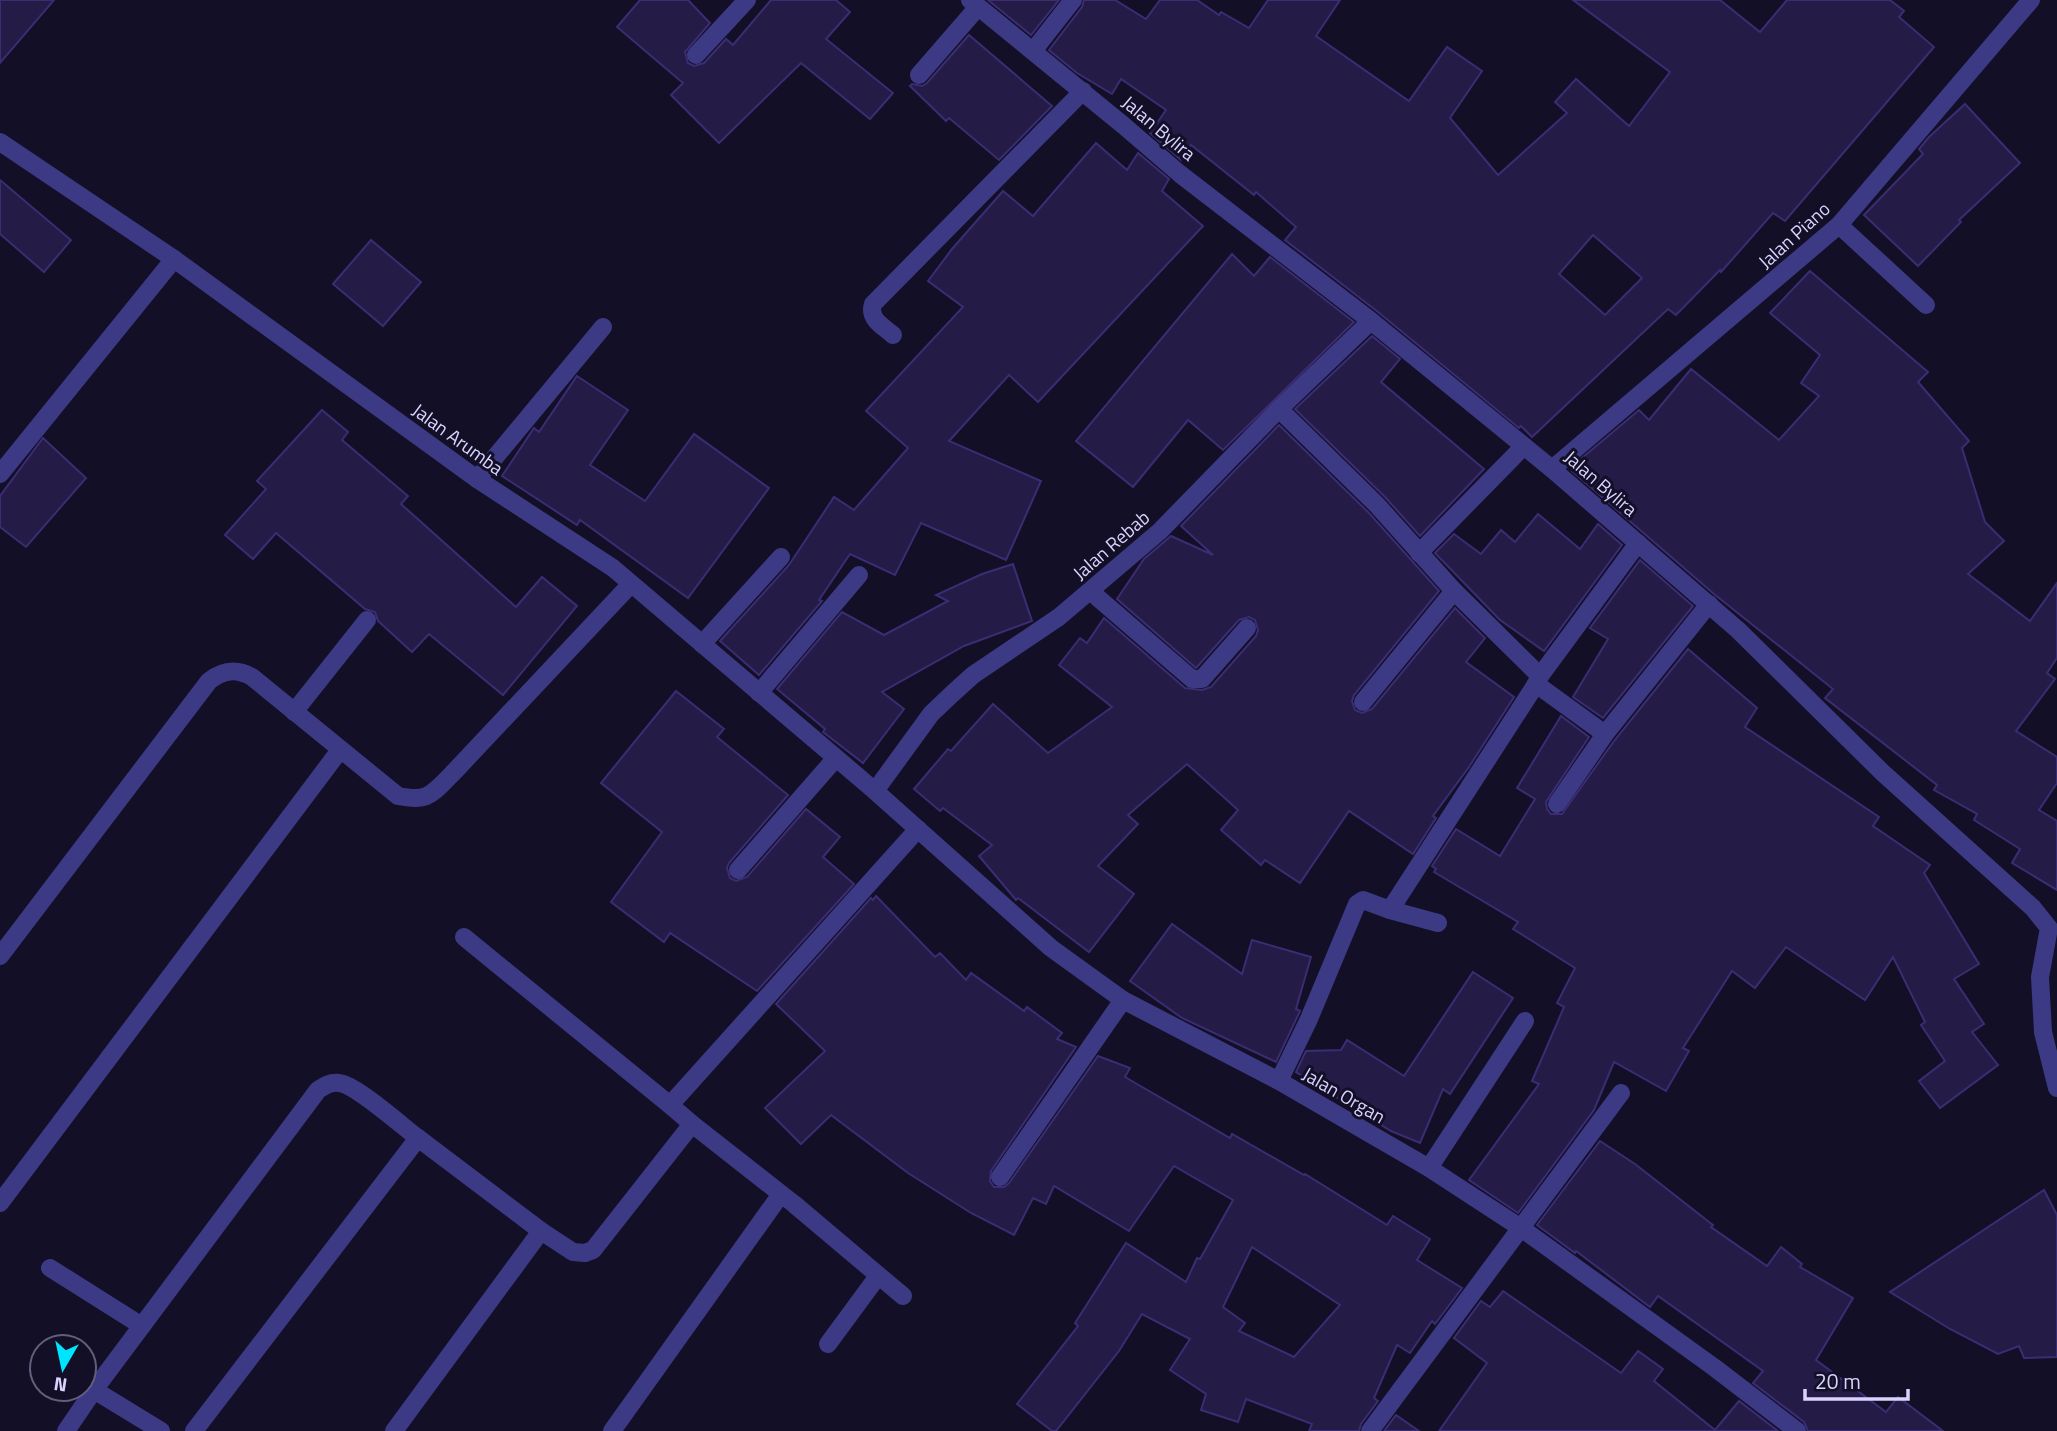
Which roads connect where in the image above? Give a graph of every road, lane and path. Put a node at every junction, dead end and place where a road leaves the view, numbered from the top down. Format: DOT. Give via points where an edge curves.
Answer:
graph roads {
  1 [pos="747,0"];
  2 [pos="1073,0"];
  3 [pos="2031,0"];
  4 [pos="974,4"];
  5 [pos="1033,51"];
  6 [pos="696,55"];
  7 [pos="919,75"];
  8 [pos="1083,91"];
  9 [pos="0,142"];
  10 [pos="1839,225"];
  11 [pos="174,258"];
  12 [pos="1926,305"];
  13 [pos="1371,321"];
  14 [pos="603,327"];
  15 [pos="893,335"];
  16 [pos="1279,409"];
  17 [pos="1524,446"];
  18 [pos="1552,469"];
  19 [pos="0,474"];
  20 [pos="477,480"];
  21 [pos="1639,543"];
  22 [pos="1419,553"];
  23 [pos="781,557"];
  24 [pos="859,575"];
  25 [pos="631,584"];
  26 [pos="1090,591"];
  27 [pos="1454,591"];
  28 [pos="1709,604"];
  29 [pos="367,620"];
  30 [pos="1247,628"];
  31 [pos="702,644"];
  32 [pos="1538,680"];
  33 [pos="759,693"];
  34 [pos="1363,702"];
  35 [pos="294,712"];
  36 [pos="1605,734"];
  37 [pos="340,750"];
  38 [pos="835,759"];
  39 [pos="874,791"];
  40 [pos="1557,804"];
  41 [pos="918,829"];
  42 [pos="738,870"];
  43 [pos="1390,910"];
  44 [pos="1438,923"];
  45 [pos="2053,930"];
  46 [pos="464,937"];
  47 [pos="0,956"];
  48 [pos="1123,1000"];
  49 [pos="1525,1021"];
  50 [pos="1279,1081"];
  51 [pos="2057,1088"];
  52 [pos="1621,1093"];
  53 [pos="670,1105"];
  54 [pos="692,1124"];
  55 [pos="418,1138"];
  56 [pos="1429,1168"];
  57 [pos="1000,1177"];
  58 [pos="781,1194"];
  59 [pos="0,1203"];
  60 [pos="1521,1228"];
  61 [pos="541,1231"];
  62 [pos="50,1268"];
  63 [pos="878,1276"];
  64 [pos="903,1296"];
  65 [pos="142,1326"];
  66 [pos="828,1344"];
  67 [pos="98,1385"];
  68 [pos="98,1392"];
  69 [pos="85,1403"];
  70 [pos="66,1431"];
  71 [pos="161,1431"];
  72 [pos="194,1431"];
  73 [pos="394,1431"];
  74 [pos="612,1431"];
  75 [pos="1370,1431"];
  76 [pos="1797,1431"];
  1 -- 6 [label="street"];
  2 -- 5 [label="street"];
  3 -- 10 [label="street, Jalan Piano"];
  4 -- 5 [label="street, Jalan Bylira"];
  4 -- 7 [label="street"];
  5 -- 8 [label="street, Jalan Bylira"];
  8 -- 13 [label="street, Jalan Bylira" via="1180,174"];
  8 -- 15 [label="street" via="873,304 873,318"];
  9 -- 11 [label="street, Jalan Arumba"];
  10 -- 12 [label="street"];
  10 -- 18 [label="street, Jalan Piano"];
  11 -- 19 [label="street"];
  11 -- 20 [label="street, Jalan Arumba"];
  13 -- 16 [label="street, Jalan Rebab"];
  13 -- 17 [label="street, Jalan Bylira"];
  14 -- 20 [label="street"];
  16 -- 22 [label="street"];
  16 -- 26 [label="street, Jalan Rebab" via="1160,531"];
  17 -- 18 [label="street, Jalan Bylira"];
  17 -- 22 [label="street"];
  18 -- 21 [label="street, Jalan Bylira"];
  20 -- 25 [label="street, Jalan Arumba"];
  21 -- 28 [label="street, Jalan Bylira"];
  21 -- 32 [label="street"];
  22 -- 27 [label="street"];
  23 -- 31 [label="street"];
  24 -- 33 [label="street"];
  25 -- 31 [label="street, Jalan Arumba"];
  25 -- 37 [label="street" via="430,796 418,800 398,796"];
  26 -- 30 [label="street" via="1192,679 1202,679"];
  26 -- 39 [label="street, Jalan Rebab" via="952,694 931,714"];
  27 -- 32 [label="street"];
  27 -- 34 [label="street"];
  28 -- 36 [label="street"];
  28 -- 45 [label="street, Jalan Bylira" via="1883,774 2009,884"];
  29 -- 35 [label="street"];
  31 -- 33 [label="street, Jalan Arumba"];
  32 -- 36 [label="street"];
  32 -- 43 [label="street"];
  33 -- 38 [label="street, Jalan Arumba"];
  35 -- 37 [label="street"];
  35 -- 47 [label="street" via="244,673 229,670 209,681"];
  36 -- 40 [label="street"];
  37 -- 59 [label="street"];
  38 -- 39 [label="street, Jalan Arumba"];
  38 -- 42 [label="street"];
  39 -- 41 [label="street, Jalan Organ"];
  41 -- 48 [label="street, Jalan Organ" via="1051,948"];
  41 -- 53 [label="street"];
  43 -- 44 [label="street"];
  43 -- 50 [label="street" via="1363,900 1357,904"];
  45 -- 51 [label="street, Jalan Bylira" via="2040,978 2043,1032"];
  46 -- 53 [label="street"];
  48 -- 50 [label="street, Jalan Organ"];
  48 -- 57 [label="street"];
  49 -- 56 [label="street"];
  50 -- 56 [label="street, Jalan Organ"];
  52 -- 60 [label="street"];
  53 -- 54 [label="street"];
  54 -- 58 [label="street"];
  54 -- 61 [label="street" via="593,1250 573,1252"];
  55 -- 61 [label="street"];
  55 -- 65 [label="street" via="340,1082 318,1090"];
  55 -- 72 [label="street"];
  56 -- 60 [label="street, Jalan Organ"];
  58 -- 63 [label="street"];
  58 -- 74 [label="street"];
  60 -- 75 [label="street"];
  60 -- 76 [label="street, Jalan Organ"];
  61 -- 73 [label="street"];
  62 -- 65 [label="street"];
  63 -- 64 [label="street"];
  63 -- 66 [label="street"];
  65 -- 67 [label="street"];
  68 -- 71 [label="street"];
  69 -- 70 [label="street"];
}
